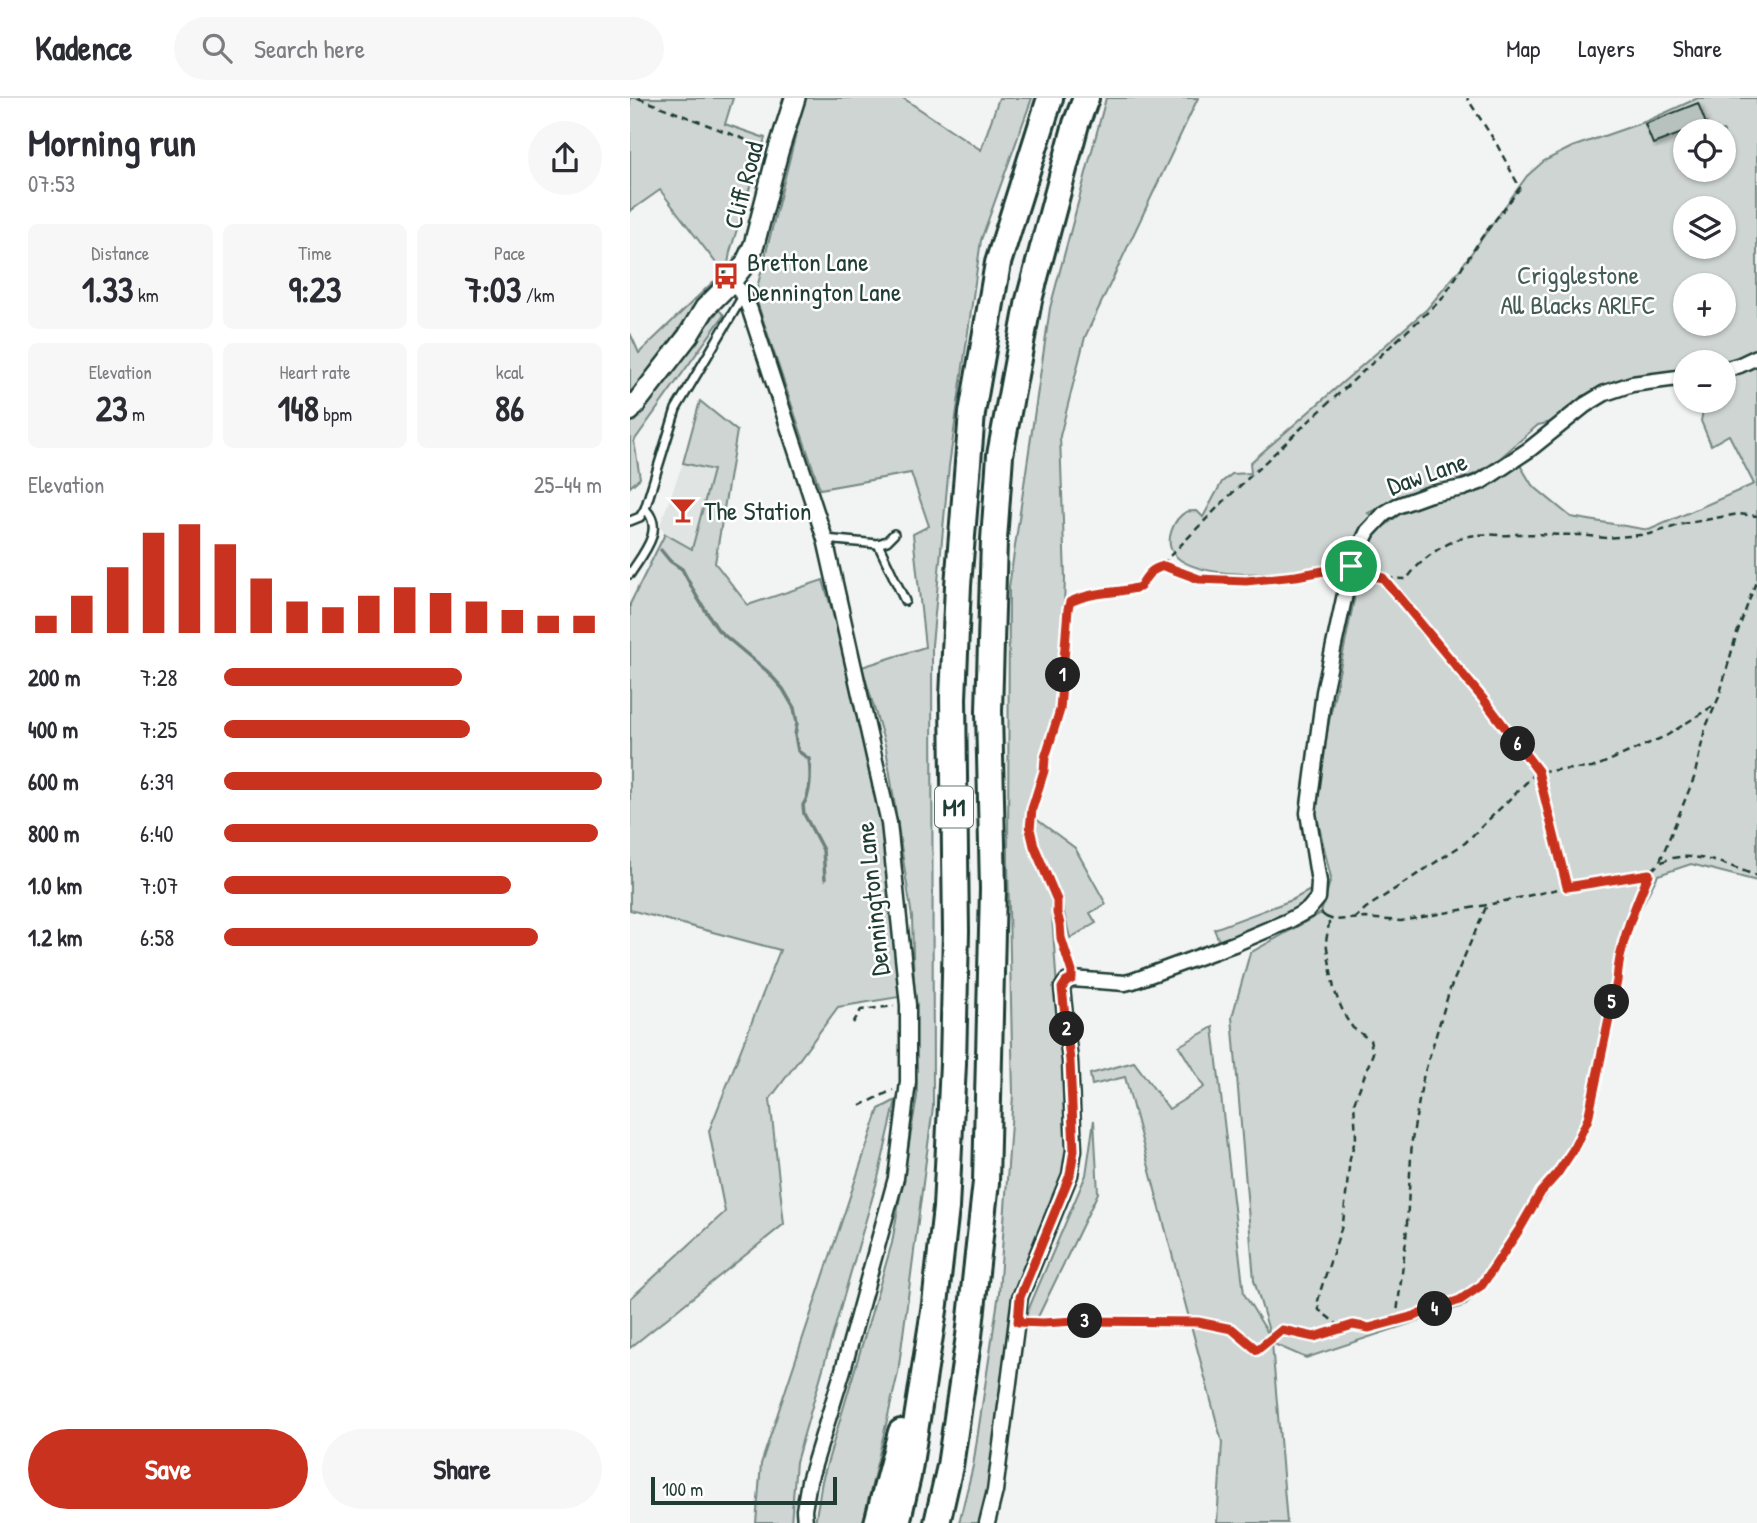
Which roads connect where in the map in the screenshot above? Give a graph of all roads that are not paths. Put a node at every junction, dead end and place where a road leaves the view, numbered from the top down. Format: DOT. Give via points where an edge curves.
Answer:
graph roads {
  1 [pos="795,98"];
  2 [pos="1050,98"];
  3 [pos="1086,98"];
  4 [pos="738,288"];
  5 [pos="1757,356"];
  6 [pos="1736,366"];
  7 [pos="1673,379"];
  8 [pos="630,411"];
  9 [pos="645,509"];
  10 [pos="630,521"];
  11 [pos="894,534"];
  12 [pos="825,539"];
  13 [pos="878,544"];
  14 [pos="630,574"];
  15 [pos="905,601"];
  16 [pos="935,1304"];
  17 [pos="805,1523"];
  18 [pos="877,1523"];
  19 [pos="897,1523"];
  20 [pos="937,1523"];
  21 [pos="987,1523"];
  1 -- 4 [label="street, Cliff Road"];
  2 -- 16 [label="highway, M1" via="998,263 972,413 953,698 953,1064 946,1208"];
  3 -- 20 [label="highway, M1" via="1029,300 1000,455 989,710 993,889 986,1182 969,1336"];
  4 -- 8 [label="street, Cliff Road" via="705,308"];
  4 -- 9 [label="lane" via="676,409"];
  4 -- 12 [label="street, Dennington Lane" via="750,310"];
  5 -- 6 [label="street"];
  7 -- 21 [label="street, Daw Lane" via="1605,393 1480,482 1411,500 1384,513 1363,538 1351,566 1324,692 1308,813 1319,882 1313,906 1234,944 1133,981 1072,979 1062,988 1074,1150 1070,1175 1020,1297 996,1491"];
  9 -- 10 [label="lane"];
  9 -- 14 [label="lane" via="651,515 653,532"];
  11 -- 13 [label="lane"];
  12 -- 13 [label="lane"];
  12 -- 17 [label="street, Dennington Lane" via="889,823 908,1005 908,1082 896,1178 809,1481"];
  13 -- 15 [label="lane"];
  16 -- 18 [label="highway"];
  16 -- 19 [label="highway, M1"];
}
